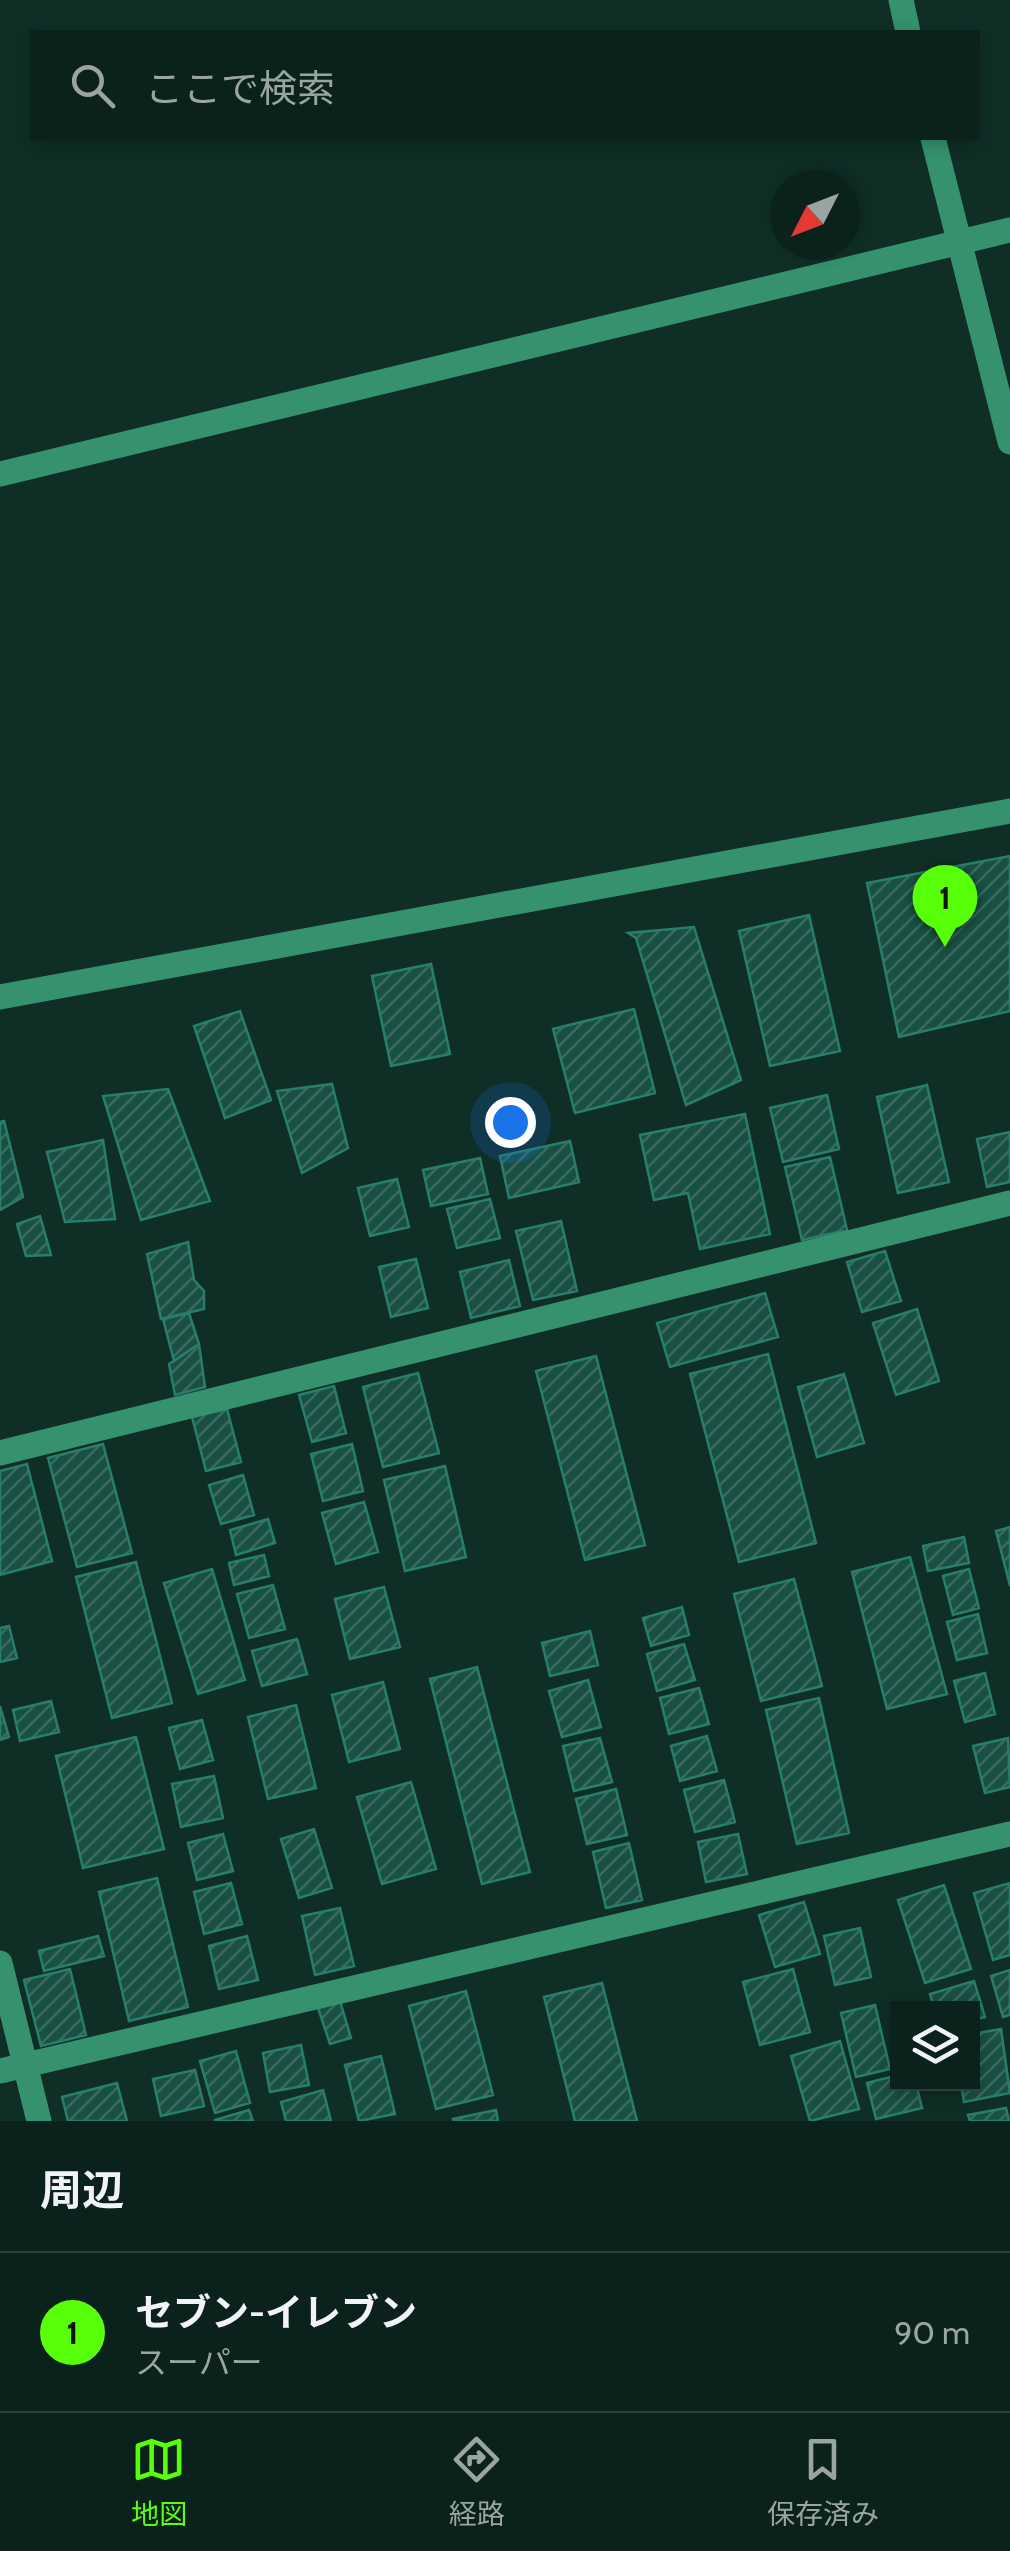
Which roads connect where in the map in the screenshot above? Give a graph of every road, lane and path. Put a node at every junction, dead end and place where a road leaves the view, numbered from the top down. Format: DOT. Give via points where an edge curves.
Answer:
graph roads {
  1 [pos="901,0"];
  2 [pos="908,30"];
  3 [pos="933,140"];
  4 [pos="1010,230"];
  5 [pos="958,243"];
  6 [pos="1010,442"];
  7 [pos="0,474"];
  8 [pos="1010,811"];
  9 [pos="0,997"];
  10 [pos="1010,1204"];
  11 [pos="0,1454"];
  12 [pos="1010,1834"];
  13 [pos="0,1964"];
  14 [pos="12,2068"];
  15 [pos="39,2121"];
  1 -- 2 [label="street"];
  3 -- 5 [label="street"];
  4 -- 5 [label="street"];
  5 -- 6 [label="street"];
  5 -- 7 [label="street"];
  8 -- 9 [label="street"];
  10 -- 11 [label="street"];
  12 -- 14 [label="street"];
  13 -- 14 [label="street"];
  14 -- 15 [label="street"];
}
